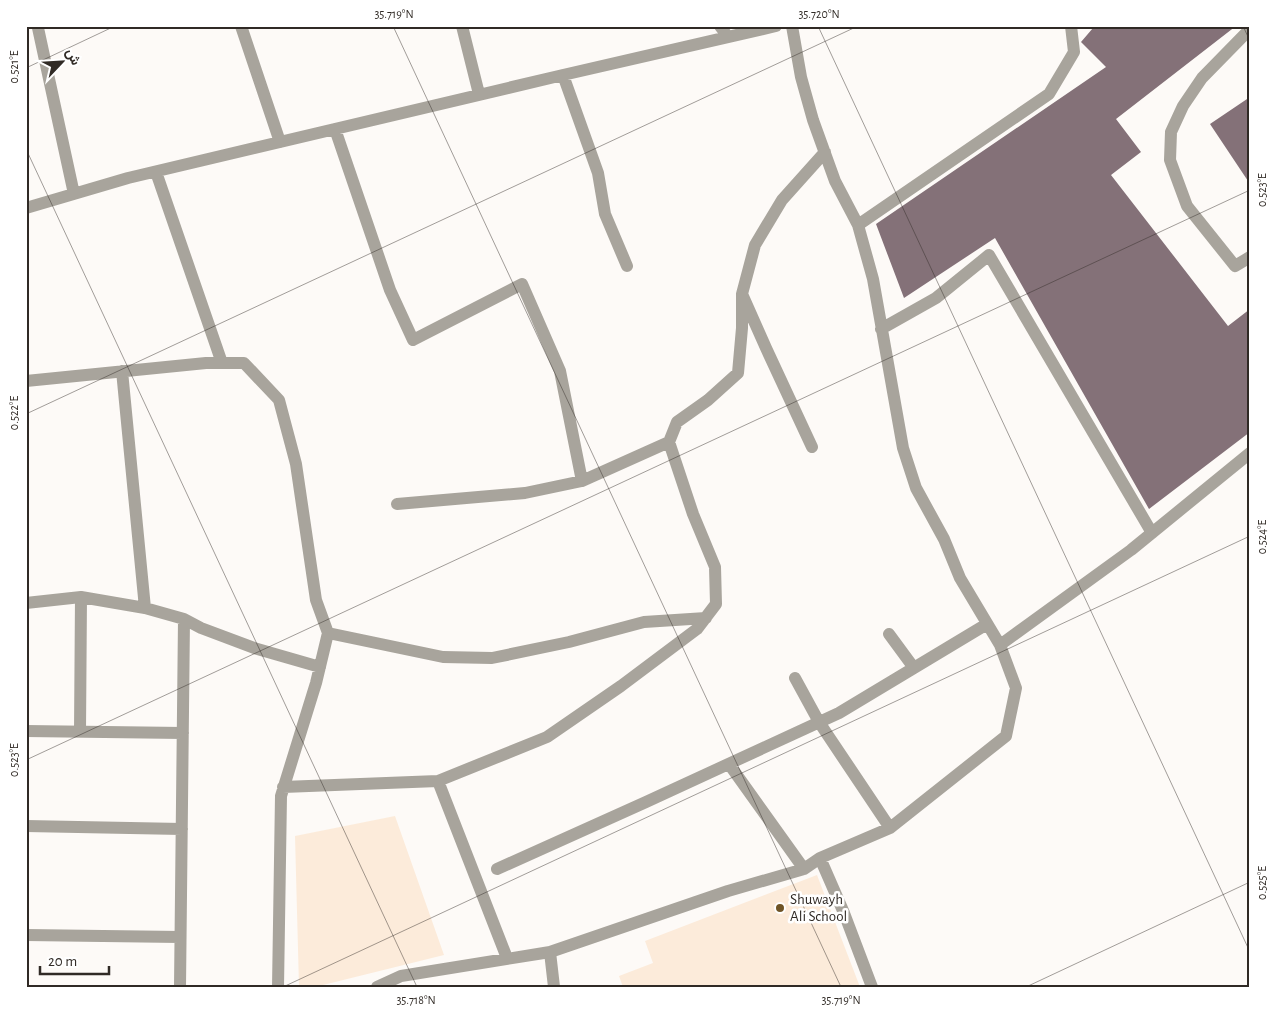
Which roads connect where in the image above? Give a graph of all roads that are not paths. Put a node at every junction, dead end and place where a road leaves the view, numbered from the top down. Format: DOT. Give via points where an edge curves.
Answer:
graph roads {
  1 [pos="241,26"];
  2 [pos="462,26"];
  3 [pos="720,26"];
  4 [pos="776,26"];
  5 [pos="792,26"];
  6 [pos="1071,26"];
  7 [pos="38,28"];
  8 [pos="1250,30"];
  9 [pos="728,37"];
  10 [pos="563,75"];
  11 [pos="479,94"];
  12 [pos="335,129"];
  13 [pos="280,142"];
  14 [pos="825,152"];
  15 [pos="156,172"];
  16 [pos="74,194"];
  17 [pos="26,208"];
  18 [pos="858,225"];
  19 [pos="1250,257"];
  20 [pos="627,266"];
  21 [pos="742,294"];
  22 [pos="881,329"];
  23 [pos="222,363"];
  24 [pos="122,371"];
  25 [pos="26,381"];
  26 [pos="669,442"];
  27 [pos="812,447"];
  28 [pos="1250,453"];
  29 [pos="582,481"];
  30 [pos="397,504"];
  31 [pos="1152,533"];
  32 [pos="81,598"];
  33 [pos="26,604"];
  34 [pos="145,608"];
  35 [pos="706,618"];
  36 [pos="184,619"];
  37 [pos="988,624"];
  38 [pos="328,633"];
  39 [pos="889,634"];
  40 [pos="1000,645"];
  41 [pos="320,667"];
  42 [pos="914,668"];
  43 [pos="795,678"];
  44 [pos="819,722"];
  45 [pos="26,731"];
  46 [pos="80,731"];
  47 [pos="183,733"];
  48 [pos="728,764"];
  49 [pos="438,781"];
  50 [pos="283,786"];
  51 [pos="26,826"];
  52 [pos="182,828"];
  53 [pos="890,828"];
  54 [pos="820,858"];
  55 [pos="497,869"];
  56 [pos="804,869"];
  57 [pos="26,935"];
  58 [pos="180,937"];
  59 [pos="550,952"];
  60 [pos="507,958"];
  61 [pos="180,987"];
  62 [pos="278,987"];
  63 [pos="377,987"];
  64 [pos="554,987"];
  65 [pos="872,987"];
  1 -- 13 [label="street"];
  2 -- 11 [label="street"];
  3 -- 9 [label="street"];
  4 -- 9 [label="street"];
  5 -- 14 [label="street" via="801,77"];
  6 -- 18 [label="street" via="1074,52 1048,94"];
  7 -- 16 [label="street"];
  8 -- 19 [label="street" via="1202,78 1183,106 1172,132 1170,160 1187,206 1235,266"];
  9 -- 10 [label="street"];
  10 -- 11 [label="street"];
  10 -- 20 [label="street" via="598,172 605,214"];
  11 -- 12 [label="street"];
  12 -- 13 [label="street"];
  12 -- 29 [label="street" via="390,290 413,340 522,284 560,370"];
  13 -- 15 [label="street"];
  14 -- 18 [label="street" via="835,181"];
  14 -- 21 [label="street" via="782,200 755,245"];
  15 -- 16 [label="street"];
  15 -- 23 [label="street"];
  16 -- 17 [label="street"];
  18 -- 22 [label="street" via="873,279"];
  21 -- 26 [label="street" via="738,373 677,422"];
  21 -- 27 [label="street"];
  22 -- 31 [label="street" via="936,298 989,255"];
  22 -- 37 [label="street" via="904,448 916,488 944,539 960,578"];
  23 -- 24 [label="street"];
  23 -- 38 [label="street" via="244,363 280,400 296,464 316,600"];
  24 -- 25 [label="street"];
  24 -- 34 [label="street"];
  26 -- 29 [label="street"];
  26 -- 35 [label="street" via="715,567 716,604"];
  28 -- 31 [label="street"];
  29 -- 30 [label="street" via="525,493"];
  31 -- 40 [label="street"];
  32 -- 33 [label="street"];
  32 -- 34 [label="street"];
  32 -- 46 [label="street"];
  34 -- 36 [label="street"];
  35 -- 38 [label="street" via="644,622 492,658 443,657"];
  35 -- 49 [label="street" via="698,629 547,737"];
  36 -- 41 [label="street" via="254,648"];
  36 -- 47 [label="street"];
  37 -- 40 [label="street"];
  37 -- 42 [label="street"];
  38 -- 41 [label="street"];
  39 -- 42 [label="street"];
  40 -- 53 [label="street" via="1016,688 1006,736"];
  41 -- 50 [label="street"];
  42 -- 44 [label="street"];
  43 -- 44 [label="street"];
  44 -- 48 [label="street"];
  44 -- 53 [label="street"];
  45 -- 46 [label="street"];
  46 -- 47 [label="street"];
  47 -- 52 [label="street"];
  48 -- 55 [label="street"];
  48 -- 56 [label="street"];
  49 -- 50 [label="street"];
  49 -- 60 [label="street"];
  50 -- 62 [label="street"];
  51 -- 52 [label="street"];
  52 -- 58 [label="street"];
  53 -- 54 [label="street"];
  54 -- 56 [label="street"];
  54 -- 65 [label="street"];
  56 -- 59 [label="street" via="728,891"];
  57 -- 58 [label="street"];
  58 -- 61 [label="street"];
  59 -- 60 [label="street"];
  59 -- 64 [label="street"];
  60 -- 63 [label="street" via="400,976"];
}
